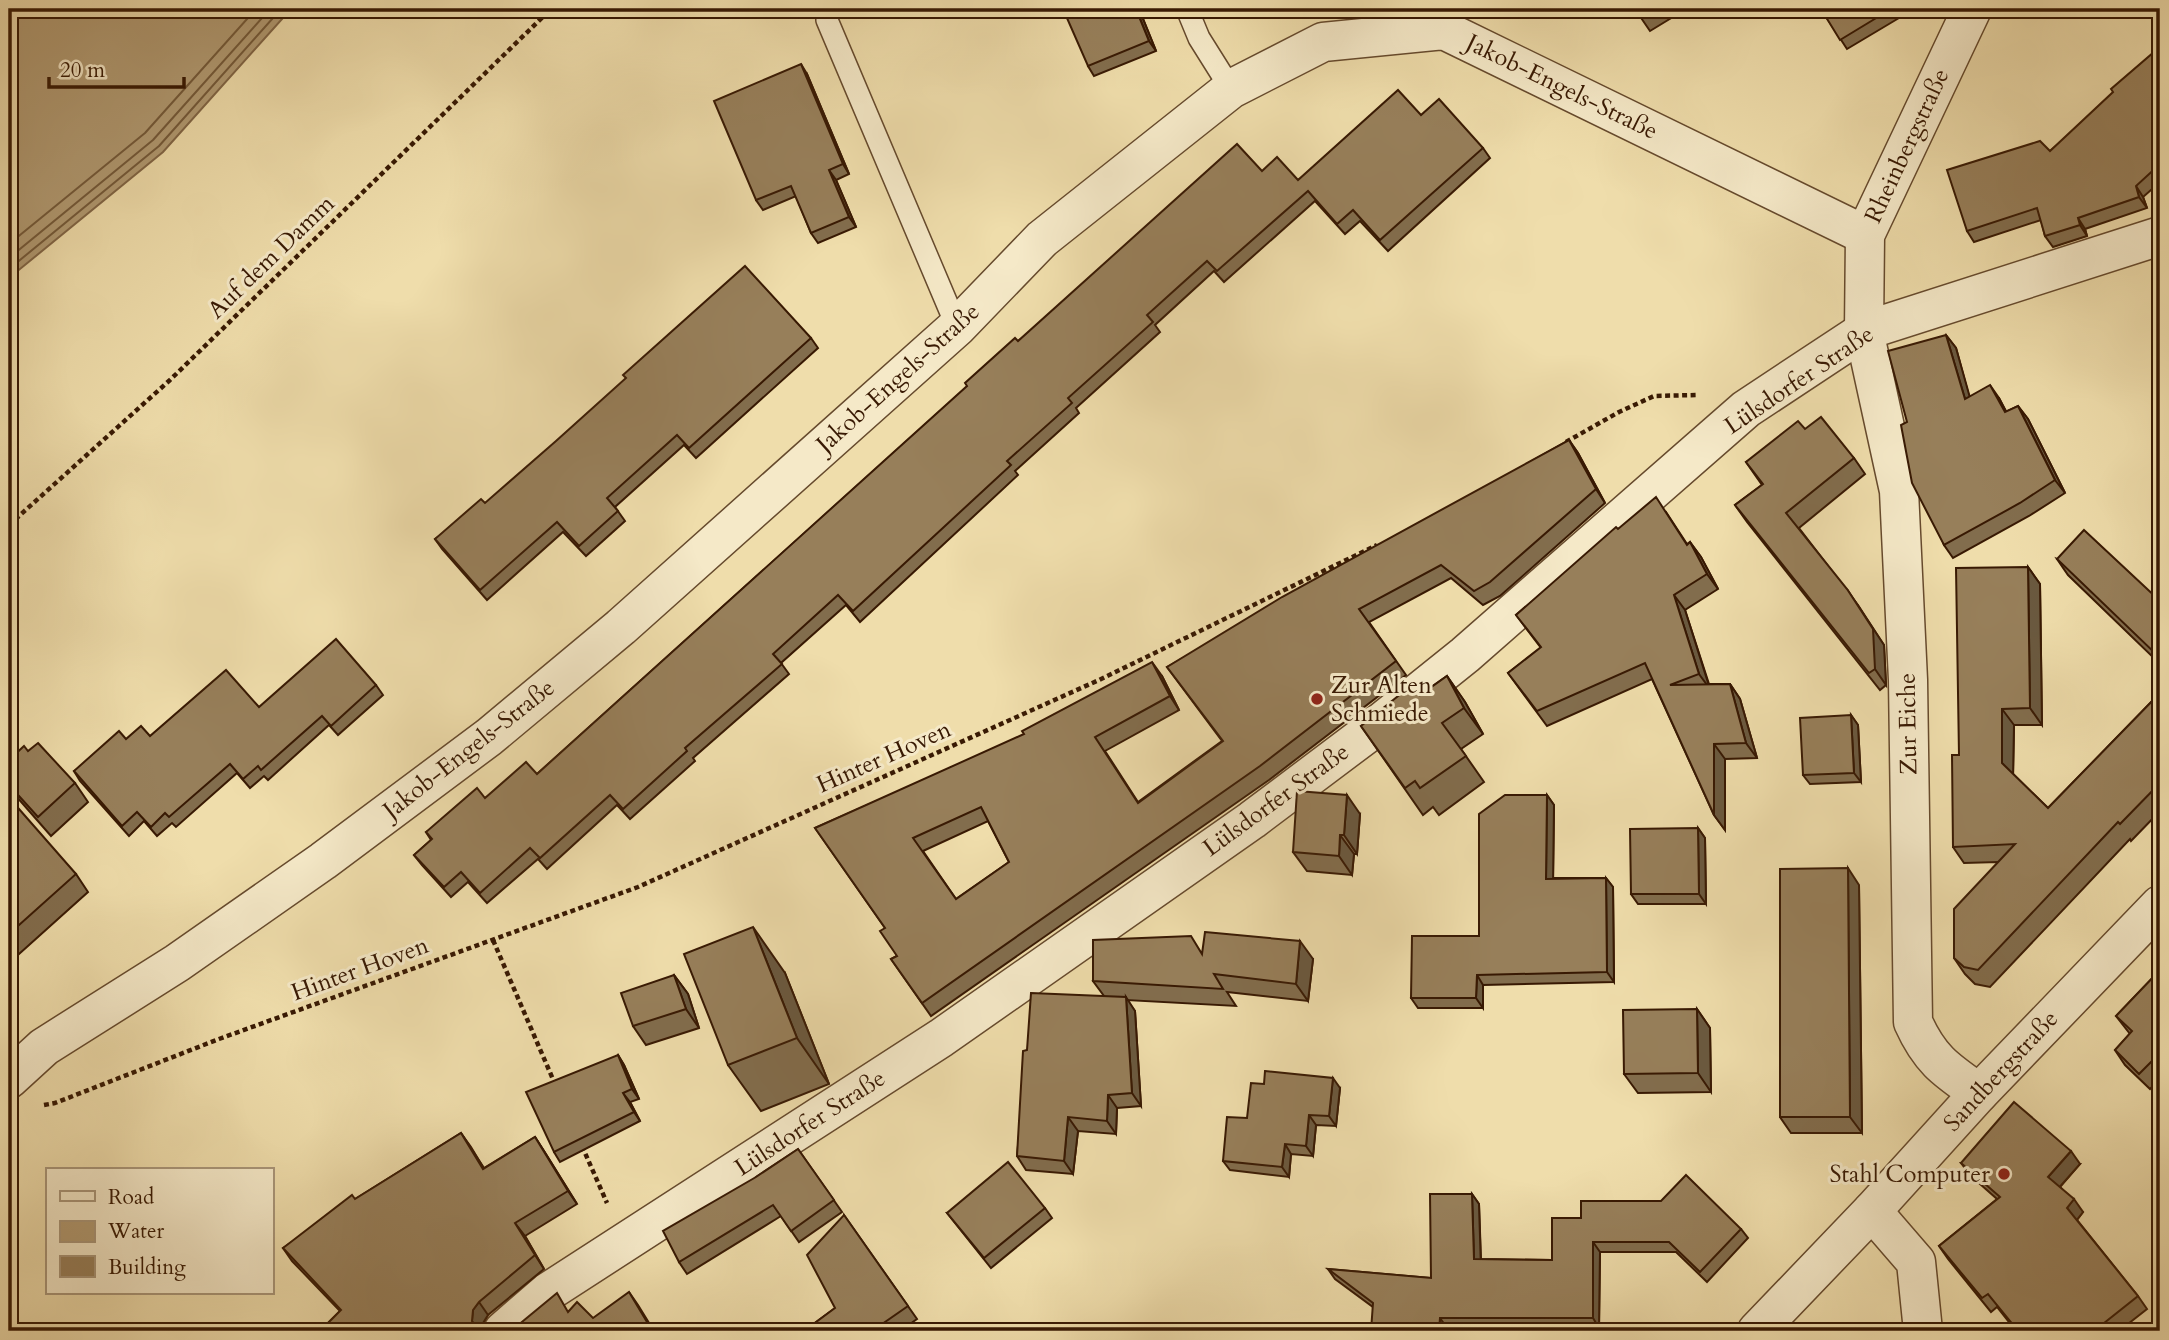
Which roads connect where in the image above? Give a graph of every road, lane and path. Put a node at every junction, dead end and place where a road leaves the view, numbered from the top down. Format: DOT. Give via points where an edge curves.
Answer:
graph roads {
  1 [pos="551,9"];
  2 [pos="1187,9"];
  3 [pos="1972,9"];
  4 [pos="1444,19"];
  5 [pos="827,20"];
  6 [pos="1231,89"];
  7 [pos="1865,234"];
  8 [pos="2160,236"];
  9 [pos="957,327"];
  10 [pos="1864,331"];
  11 [pos="1746,409"];
  12 [pos="1558,446"];
  13 [pos="9,525"];
  14 [pos="1388,540"];
  15 [pos="2160,905"];
  16 [pos="493,940"];
  17 [pos="558,1091"];
  18 [pos="20,1093"];
  19 [pos="1979,1093"];
  20 [pos="580,1141"];
  21 [pos="1872,1211"];
  22 [pos="624,1242"];
  23 [pos="503,1331"];
  24 [pos="1757,1331"];
  25 [pos="1923,1331"];
  1 -- 13 [label="path, Auf dem Damm" via="170,380"];
  2 -- 6 [label="lane"];
  3 -- 7 [label="street, Rheinbergstraße"];
  4 -- 6 [label="street, Jakob-Engels-Straße" via="1323,42"];
  4 -- 7 [label="street, Jakob-Engels-Straße"];
  5 -- 9 [label="lane"];
  6 -- 9 [label="street, Jakob-Engels-Straße" via="1042,239"];
  7 -- 10 [label="street, Rheinbergstraße"];
  8 -- 10 [label="street, Lülsdorfer Straße"];
  9 -- 18 [label="street, Jakob-Engels-Straße" via="621,627 489,737 177,963 44,1047"];
  10 -- 11 [label="street, Lülsdorfer Straße"];
  10 -- 19 [label="street, Zur Eiche" via="1899,491 1908,680 1913,1022 1923,1045 1941,1066"];
  11 -- 12 [label="path" via="1703,395 1654,396"];
  11 -- 22 [label="street, Lülsdorfer Straße" via="1465,655 1252,820 942,1038"];
  14 -- 16 [label="path, Hinter Hoven" via="1099,680 650,881"];
  15 -- 19 [label="street, Sandbergstraße"];
  16 -- 17 [label="path"];
  16 -- 18 [label="path, Hinter Hoven" via="219,1038 55,1103"];
  19 -- 21 [label="street, Sandbergstraße"];
  20 -- 22 [label="path"];
  21 -- 24 [label="street, Sandbergstraße"];
  21 -- 25 [label="street" via="1916,1262"];
  22 -- 23 [label="street, Lülsdorfer Straße" via="548,1292"];
}
